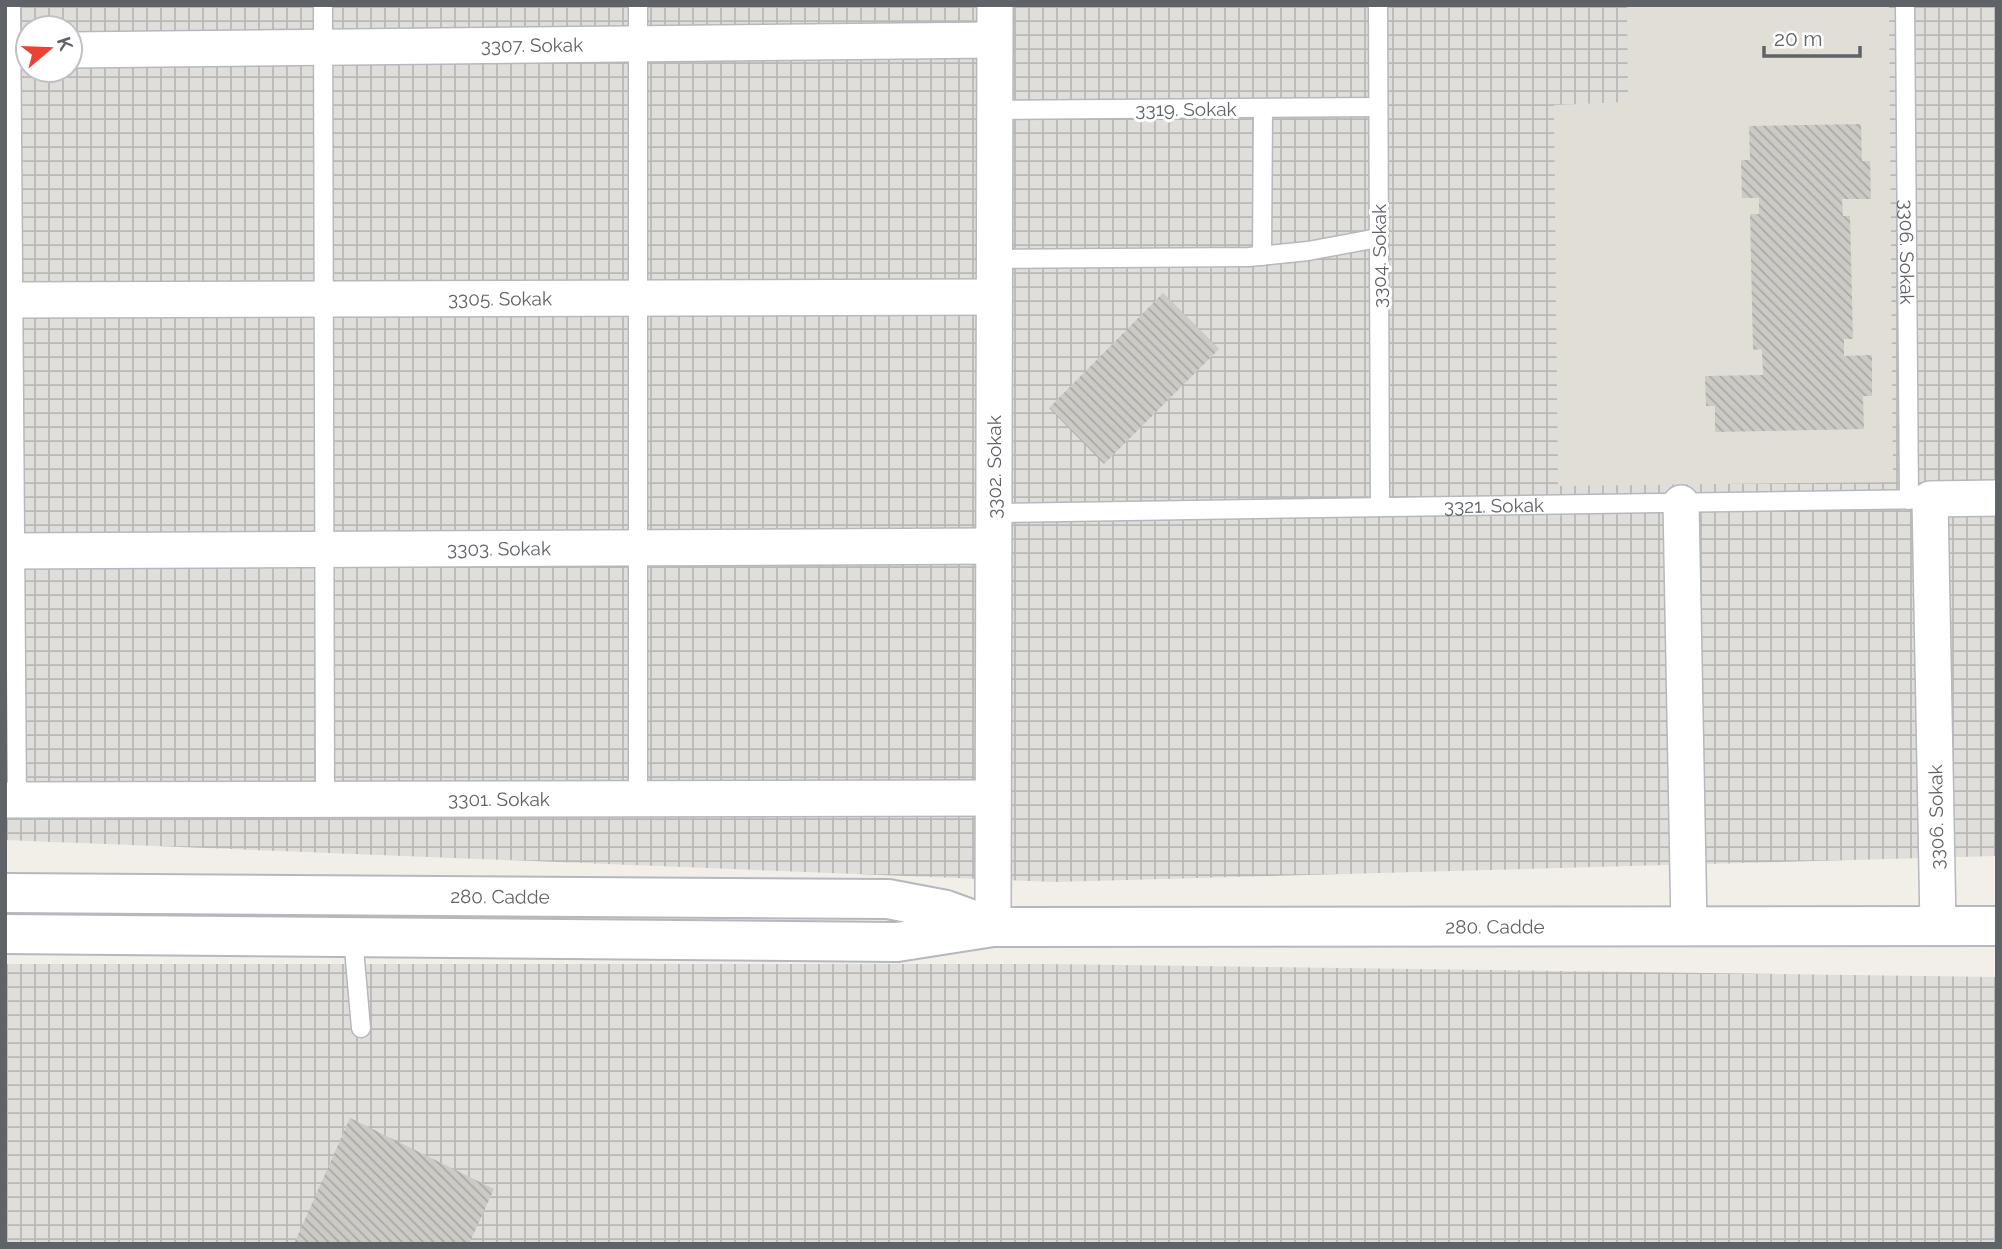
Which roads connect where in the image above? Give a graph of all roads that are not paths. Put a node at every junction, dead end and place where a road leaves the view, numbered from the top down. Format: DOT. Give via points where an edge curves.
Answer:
graph roads {
  1 [pos="11,5"];
  2 [pos="323,5"];
  3 [pos="638,5"];
  4 [pos="995,5"];
  5 [pos="1378,5"];
  6 [pos="1905,5"];
  7 [pos="14,40"];
  8 [pos="995,40"];
  9 [pos="638,44"];
  10 [pos="323,47"];
  11 [pos="84,50"];
  12 [pos="14,84"];
  13 [pos="1378,107"];
  14 [pos="1263,108"];
  15 [pos="995,110"];
  16 [pos="1378,238"];
  17 [pos="1262,256"];
  18 [pos="994,260"];
  19 [pos="994,297"];
  20 [pos="638,298"];
  21 [pos="324,299"];
  22 [pos="10,300"];
  23 [pos="1997,498"];
  24 [pos="1920,500"];
  25 [pos="1681,503"];
  26 [pos="1380,507"];
  27 [pos="994,530"];
  28 [pos="638,548"];
  29 [pos="324,550"];
  30 [pos="10,551"];
  31 [pos="993,798"];
  32 [pos="325,799"];
  33 [pos="638,799"];
  34 [pos="11,800"];
  35 [pos="5,893"];
  36 [pos="1689,926"];
  37 [pos="1937,926"];
  38 [pos="1997,926"];
  39 [pos="993,927"];
  40 [pos="5,934"];
  41 [pos="353,937"];
  42 [pos="361,1028"];
  1 -- 7 [label="lane"];
  2 -- 10 [label="lane"];
  3 -- 9 [label="lane"];
  4 -- 8 [label="street, 3302. Sokak"];
  5 -- 13 [label="lane, 3304. Sokak"];
  6 -- 24 [label="lane, 3306. Sokak"];
  8 -- 9 [label="street, 3307. Sokak"];
  8 -- 15 [label="street, 3302. Sokak"];
  9 -- 10 [label="street, 3307. Sokak"];
  9 -- 20 [label="lane"];
  10 -- 11 [label="street, 3307. Sokak"];
  10 -- 21 [label="lane"];
  12 -- 22 [label="lane"];
  13 -- 14 [label="lane, 3319. Sokak"];
  13 -- 16 [label="lane, 3304. Sokak"];
  14 -- 15 [label="lane, 3319. Sokak"];
  14 -- 17 [label="lane"];
  15 -- 18 [label="street, 3302. Sokak"];
  16 -- 17 [label="lane"];
  16 -- 26 [label="lane, 3304. Sokak"];
  17 -- 18 [label="lane"];
  18 -- 19 [label="street, 3302. Sokak"];
  19 -- 20 [label="street, 3305. Sokak"];
  19 -- 27 [label="street, 3302. Sokak"];
  20 -- 21 [label="street, 3305. Sokak"];
  20 -- 28 [label="lane"];
  21 -- 22 [label="street, 3305. Sokak"];
  21 -- 29 [label="lane"];
  22 -- 30 [label="lane"];
  23 -- 24 [label="street, 3321. Sokak"];
  24 -- 25 [label="lane, 3321. Sokak"];
  24 -- 37 [label="street, 3306. Sokak"];
  25 -- 26 [label="lane, 3321. Sokak"];
  25 -- 36 [label="street"];
  26 -- 27 [label="lane, 3321. Sokak"];
  27 -- 28 [label="street, 3303. Sokak"];
  27 -- 31 [label="street, 3302. Sokak"];
  28 -- 29 [label="street, 3303. Sokak"];
  28 -- 33 [label="lane"];
  29 -- 30 [label="street, 3303. Sokak"];
  29 -- 32 [label="lane"];
  30 -- 34 [label="lane"];
  31 -- 33 [label="street, 3301. Sokak"];
  31 -- 39 [label="street, 3302. Sokak"];
  32 -- 33 [label="street, 3301. Sokak"];
  32 -- 34 [label="street, 3301. Sokak"];
  35 -- 39 [label="street, 280. Cadde" via="888,899 946,910"];
  36 -- 37 [label="street, 280. Cadde"];
  36 -- 39 [label="street, 280. Cadde"];
  37 -- 38 [label="street, 280. Cadde"];
  39 -- 41 [label="street, 280. Cadde" via="897,942"];
  40 -- 41 [label="street, 280. Cadde"];
  41 -- 42 [label="lane"];
}
